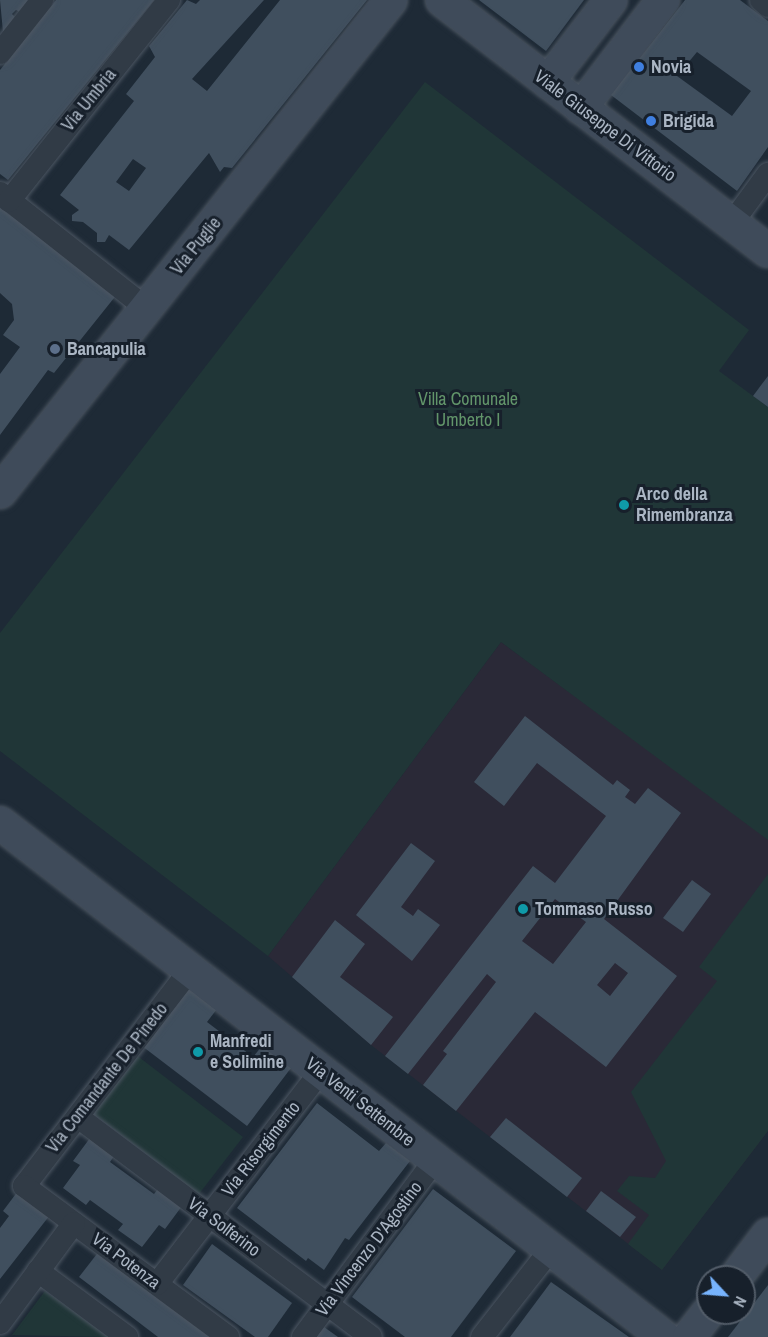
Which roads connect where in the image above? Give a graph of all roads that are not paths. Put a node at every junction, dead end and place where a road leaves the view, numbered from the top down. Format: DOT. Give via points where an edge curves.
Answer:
graph roads {
  1 [pos="42,0"];
  2 [pos="169,0"];
  3 [pos="391,0"];
  4 [pos="442,0"];
  5 [pos="611,0"];
  6 [pos="663,0"];
  7 [pos="761,0"];
  8 [pos="768,6"];
  9 [pos="0,53"];
  10 [pos="548,82"];
  11 [pos="581,108"];
  12 [pos="768,174"];
  13 [pos="5,197"];
  14 [pos="732,223"];
  15 [pos="768,251"];
  16 [pos="146,308"];
  17 [pos="0,492"];
  18 [pos="0,824"];
  19 [pos="190,970"];
  20 [pos="321,1071"];
  21 [pos="78,1117"];
  22 [pos="435,1160"];
  23 [pos="24,1186"];
  24 [pos="209,1216"];
  25 [pos="74,1223"];
  26 [pos="768,1235"];
  27 [pos="551,1250"];
  28 [pos="745,1265"];
  29 [pos="38,1271"];
  30 [pos="157,1284"];
  31 [pos="328,1305"];
  32 [pos="0,1323"];
  33 [pos="698,1325"];
  34 [pos="127,1337"];
  35 [pos="228,1337"];
  36 [pos="303,1337"];
  37 [pos="371,1337"];
  38 [pos="483,1337"];
  39 [pos="664,1337"];
  40 [pos="689,1337"];
  1 -- 9 [label="street"];
  2 -- 13 [label="street, Via Umbria"];
  3 -- 16 [label="street, Via Puglie"];
  4 -- 10 [label="street, Viale Giuseppe Di Vittorio"];
  5 -- 10 [label="street"];
  6 -- 11 [label="street"];
  7 -- 8 [label="street"];
  10 -- 11 [label="street, Viale Giuseppe Di Vittorio"];
  11 -- 14 [label="street, Viale Giuseppe Di Vittorio"];
  12 -- 14 [label="street"];
  13 -- 16 [label="street"];
  14 -- 15 [label="street, Viale Giuseppe Di Vittorio"];
  16 -- 17 [label="street, Via Puglie"];
  18 -- 19 [label="street, Via Venti Settembre"];
  19 -- 20 [label="street, Via Venti Settembre"];
  19 -- 21 [label="street, Via Comandante De Pinedo"];
  20 -- 22 [label="street, Via Venti Settembre"];
  20 -- 24 [label="street, Via Risorgimento"];
  21 -- 23 [label="street, Via Comandante De Pinedo"];
  21 -- 24 [label="street, Via Solferino"];
  22 -- 27 [label="street, Via Venti Settembre"];
  22 -- 31 [label="street, Via Vincenzo D'Agostino"];
  23 -- 25 [label="street, Via Potenza"];
  24 -- 30 [label="street, Via Risorgimento"];
  24 -- 31 [label="street, Via Solferino"];
  25 -- 29 [label="street"];
  25 -- 30 [label="street, Via Potenza"];
  26 -- 28 [label="street"];
  27 -- 38 [label="street"];
  27 -- 39 [label="street, Via Venti Settembre"];
  29 -- 32 [label="street"];
  29 -- 34 [label="street"];
  30 -- 35 [label="street, Via Potenza"];
  31 -- 36 [label="street, Via Vincenzo D'Agostino"];
  31 -- 37 [label="street, Via Solferino"];
  33 -- 40 [label="street"];
}
